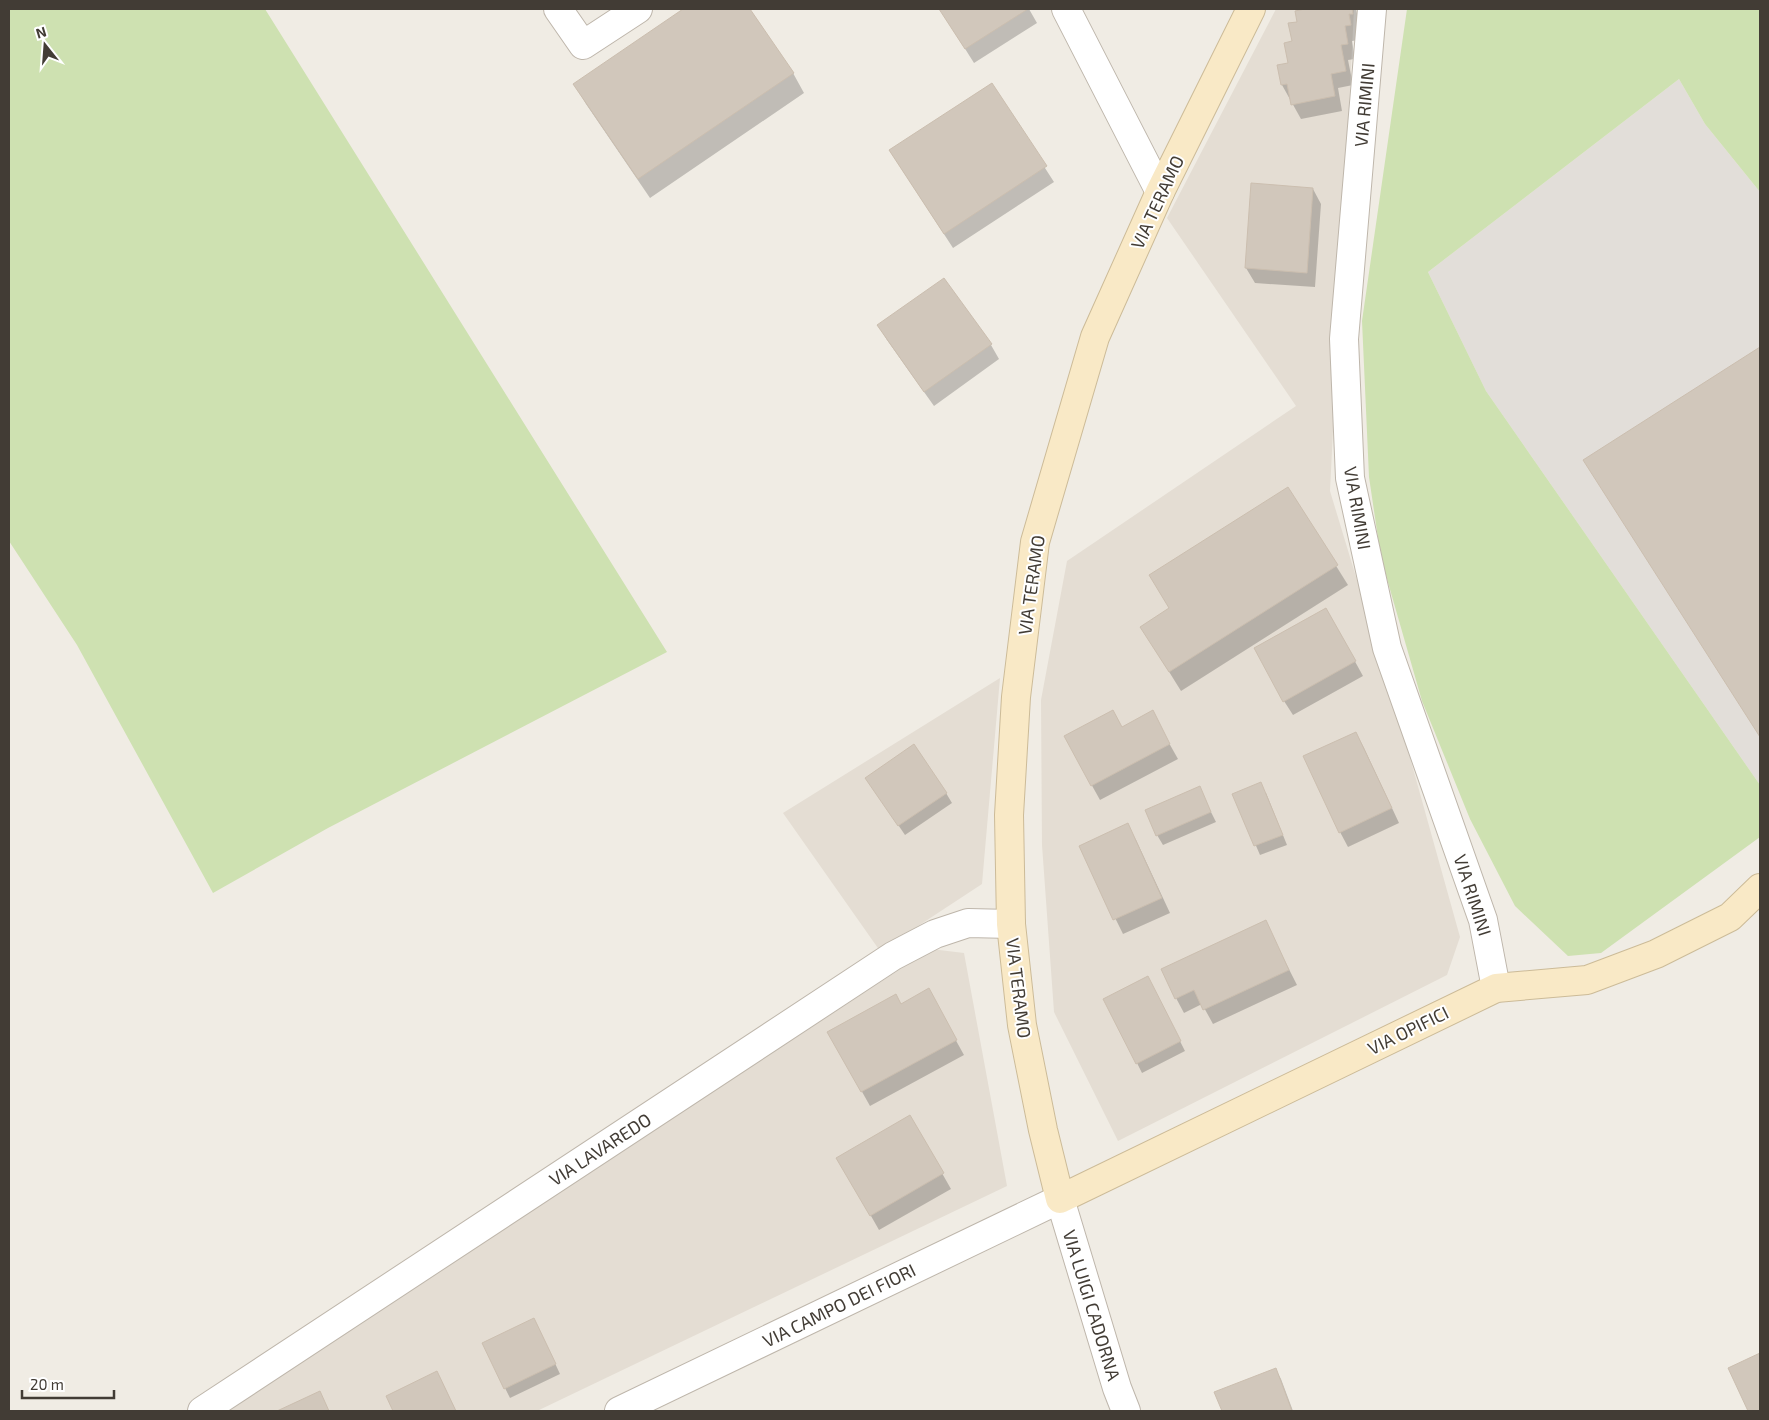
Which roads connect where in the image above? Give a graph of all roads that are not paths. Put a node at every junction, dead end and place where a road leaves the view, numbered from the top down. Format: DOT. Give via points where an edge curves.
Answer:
graph roads {
  1 [pos="558,9"];
  2 [pos="638,9"];
  3 [pos="1066,9"];
  4 [pos="1251,9"];
  5 [pos="1372,9"];
  6 [pos="1160,192"];
  7 [pos="1760,888"];
  8 [pos="1011,924"];
  9 [pos="1496,988"];
  10 [pos="1060,1199"];
  11 [pos="202,1411"];
  12 [pos="619,1411"];
  13 [pos="1126,1411"];
  1 -- 2 [label="street" via="583,45"];
  3 -- 6 [label="street"];
  4 -- 6 [label="street, VIA TERAMO"];
  5 -- 9 [label="street, VIA RIMINI" via="1344,339 1350,478 1387,648 1483,920"];
  6 -- 8 [label="street, VIA TERAMO" via="1095,337 1035,542 1016,697 1009,815"];
  7 -- 9 [label="street, VIA OPIFICI" via="1730,917 1656,954 1587,980"];
  8 -- 10 [label="street, VIA TERAMO" via="1022,1025"];
  8 -- 11 [label="street, VIA LAVAREDO" via="968,923 935,934 893,956"];
  9 -- 10 [label="street, VIA OPIFICI"];
  10 -- 12 [label="street, VIA CAMPO DEI FIORI"];
  10 -- 13 [label="street, VIA LUIGI CADORNA"];
}
